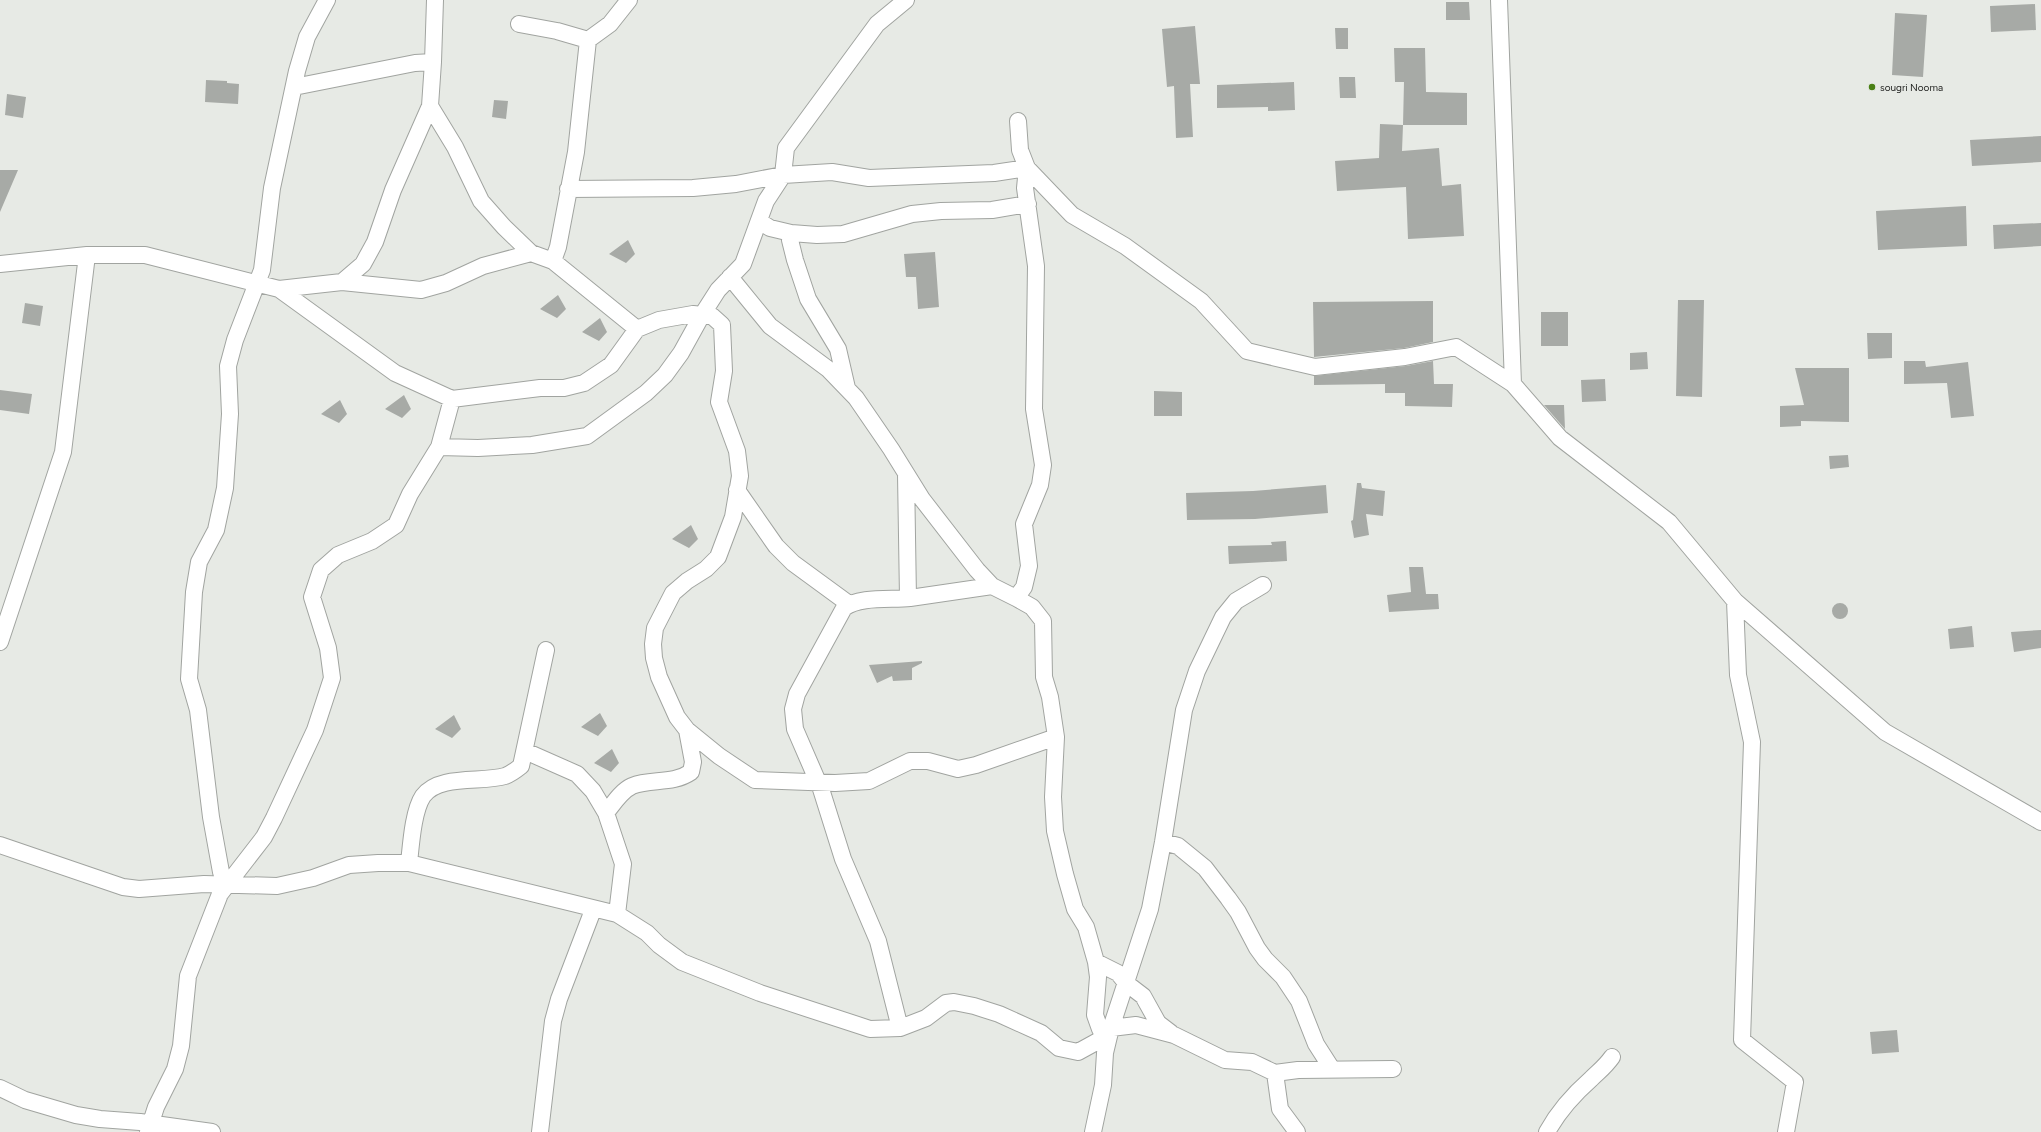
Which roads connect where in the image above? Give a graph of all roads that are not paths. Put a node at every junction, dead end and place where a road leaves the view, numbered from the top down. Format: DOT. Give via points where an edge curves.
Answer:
graph roads {
  1 [pos="327,0"];
  2 [pos="434,0"];
  3 [pos="629,0"];
  4 [pos="906,0"];
  5 [pos="1499,0"];
  6 [pos="520,24"];
  7 [pos="588,40"];
  8 [pos="433,62"];
  9 [pos="294,87"];
  10 [pos="430,106"];
  11 [pos="1018,121"];
  12 [pos="1027,168"];
  13 [pos="783,175"];
  14 [pos="568,189"];
  15 [pos="1028,204"];
  16 [pos="759,221"];
  17 [pos="790,233"];
  18 [pos="531,253"];
  19 [pos="87,255"];
  20 [pos="553,261"];
  21 [pos="0,264"];
  22 [pos="730,277"];
  23 [pos="258,282"];
  24 [pos="342,282"];
  25 [pos="279,289"];
  26 [pos="702,315"];
  27 [pos="638,329"];
  28 [pos="1513,384"];
  29 [pos="847,388"];
  30 [pos="452,399"];
  31 [pos="439,448"];
  32 [pos="906,474"];
  33 [pos="737,490"];
  34 [pos="1263,585"];
  35 [pos="992,586"];
  36 [pos="908,598"];
  37 [pos="1016,598"];
  38 [pos="1735,601"];
  39 [pos="849,604"];
  40 [pos="0,642"];
  41 [pos="546,650"];
  42 [pos="687,730"];
  43 [pos="1056,737"];
  44 [pos="525,751"];
  45 [pos="816,781"];
  46 [pos="606,813"];
  47 [pos="2041,822"];
  48 [pos="1163,842"];
  49 [pos="0,845"];
  50 [pos="408,863"];
  51 [pos="225,885"];
  52 [pos="593,910"];
  53 [pos="617,914"];
  54 [pos="1096,962"];
  55 [pos="1126,983"];
  56 [pos="900,1028"];
  57 [pos="1111,1028"];
  58 [pos="1174,1035"];
  59 [pos="1612,1057"];
  60 [pos="1332,1069"];
  61 [pos="1393,1069"];
  62 [pos="1275,1073"];
  63 [pos="0,1088"];
  64 [pos="150,1128"];
  65 [pos="212,1132"];
  66 [pos="540,1132"];
  67 [pos="1093,1132"];
  68 [pos="1297,1132"];
  69 [pos="1547,1132"];
  70 [pos="1786,1132"];
  1 -- 9 [label="street" via="306,37"];
  2 -- 8 [label="street"];
  3 -- 7 [label="street" via="610,24"];
  4 -- 13 [label="street" via="877,24 786,148"];
  5 -- 28 [label="street"];
  6 -- 7 [label="street"];
  7 -- 14 [label="street" via="576,152"];
  8 -- 9 [label="street" via="415,63"];
  8 -- 10 [label="street"];
  9 -- 23 [label="street" via="272,188 265,253"];
  10 -- 18 [label="street" via="455,147 481,201"];
  10 -- 24 [label="street" via="393,190 375,242 363,264"];
  11 -- 12 [label="street" via="1020,150"];
  12 -- 13 [label="street" via="994,173 869,178 832,172"];
  12 -- 15 [label="street" via="1025,188"];
  12 -- 28 [label="street" via="1072,215 1125,246 1201,300 1247,351 1315,367 1405,357 1456,347"];
  13 -- 14 [label="street" via="736,184 693,188"];
  13 -- 16 [label="street" via="766,201"];
  14 -- 20 [label="street" via="558,247"];
  15 -- 17 [label="street" via="992,210 912,214 843,234"];
  15 -- 37 [label="street" via="1036,266 1034,409 1043,465 1040,485 1024,524 1029,561 1024,587"];
  16 -- 17 [label="street" via="770,228"];
  16 -- 22 [label="street" via="743,264"];
  17 -- 29 [label="street" via="796,265 808,299 838,349"];
  18 -- 20 [label="street"];
  18 -- 24 [label="street" via="483,266 446,283 422,290"];
  19 -- 21 [label="street"];
  19 -- 23 [label="street" via="145,255"];
  19 -- 40 [label="street" via="62,452"];
  20 -- 27 [label="street"];
  22 -- 26 [label="street"];
  22 -- 29 [label="street" via="770,326 828,369"];
  23 -- 25 [label="street"];
  23 -- 51 [label="street" via="235,340 228,366 230,414 225,488 216,530 199,562 189,658 189,680 198,710 211,817"];
  24 -- 25 [label="street"];
  25 -- 30 [label="street" via="396,373"];
  26 -- 27 [label="street" via="684,315 659,320"];
  26 -- 31 [label="street" via="681,353 665,375 632,405 587,436 532,445"];
  26 -- 33 [label="street" via="712,316 722,325 724,371 719,402 737,451 740,476"];
  27 -- 30 [label="street" via="611,365 584,382 564,388 540,388"];
  28 -- 38 [label="street" via="1560,438 1669,522"];
  29 -- 32 [label="street"];
  30 -- 31 [label="street"];
  31 -- 51 [label="street" via="410,494 396,525 372,540 338,555 321,570 312,597 328,648 332,678 315,730 274,818 264,837"];
  32 -- 35 [label="street" via="922,499"];
  32 -- 36 [label="street"];
  33 -- 39 [label="street" via="776,546 793,563"];
  33 -- 42 [label="street" via="733,517 718,557 673,593 655,628 654,658 659,677 677,717"];
  34 -- 48 [label="street" via="1236,600 1224,616 1197,671 1184,710"];
  35 -- 36 [label="street"];
  35 -- 37 [label="street"];
  36 -- 39 [label="street"];
  37 -- 43 [label="street" via="1032,608 1043,621 1044,677"];
  38 -- 47 [label="street" via="1885,732"];
  38 -- 70 [label="street" via="1738,675 1752,742 1742,1040 1795,1082"];
  39 -- 45 [label="street" via="844,608 797,694 793,709 795,729"];
  41 -- 44 [label="street"];
  42 -- 45 [label="street" via="755,780"];
  42 -- 46 [label="street" via="693,762 691,772 682,779 631,786"];
  43 -- 45 [label="street" via="958,769 928,761 910,761 869,781"];
  43 -- 54 [label="street" via="1053,812 1060,854 1075,909 1086,927"];
  44 -- 46 [label="street" via="576,774 593,791"];
  44 -- 50 [label="street" via="521,766 504,776 444,783 430,790 423,797 417,812"];
  45 -- 56 [label="street" via="844,859 878,941"];
  46 -- 53 [label="street" via="623,864"];
  48 -- 55 [label="street" via="1150,909"];
  48 -- 60 [label="street" via="1178,846 1205,868 1224,893 1238,912 1257,948 1283,977 1299,1001 1316,1044"];
  49 -- 51 [label="street" via="123,887 139,889"];
  50 -- 51 [label="street" via="378,862 349,865 313,878 277,886"];
  50 -- 52 [label="street"];
  51 -- 64 [label="street" via="188,976 179,1054 170,1082 156,1107"];
  52 -- 53 [label="street"];
  52 -- 66 [label="street" via="561,992 553,1021"];
  53 -- 56 [label="street" via="647,933 659,946 682,962 760,993 870,1029"];
  54 -- 55 [label="street" via="1118,973"];
  54 -- 57 [label="street" via="1098,977 1095,1015 1100,1029"];
  55 -- 57 [label="street"];
  55 -- 58 [label="street" via="1144,996 1158,1022"];
  56 -- 57 [label="street" via="926,1018 946,1003 954,1002 999,1014 1041,1033 1059,1048 1078,1052 1098,1041"];
  57 -- 58 [label="street" via="1136,1025"];
  57 -- 67 [label="street"];
  58 -- 62 [label="street" via="1225,1060 1252,1062"];
  59 -- 69 [label="street" via="1602,1071 1570,1100"];
  60 -- 61 [label="street"];
  60 -- 62 [label="street"];
  62 -- 68 [label="street" via="1280,1109"];
  63 -- 64 [label="street" via="25,1100 76,1115"];
  64 -- 65 [label="street"];
}
